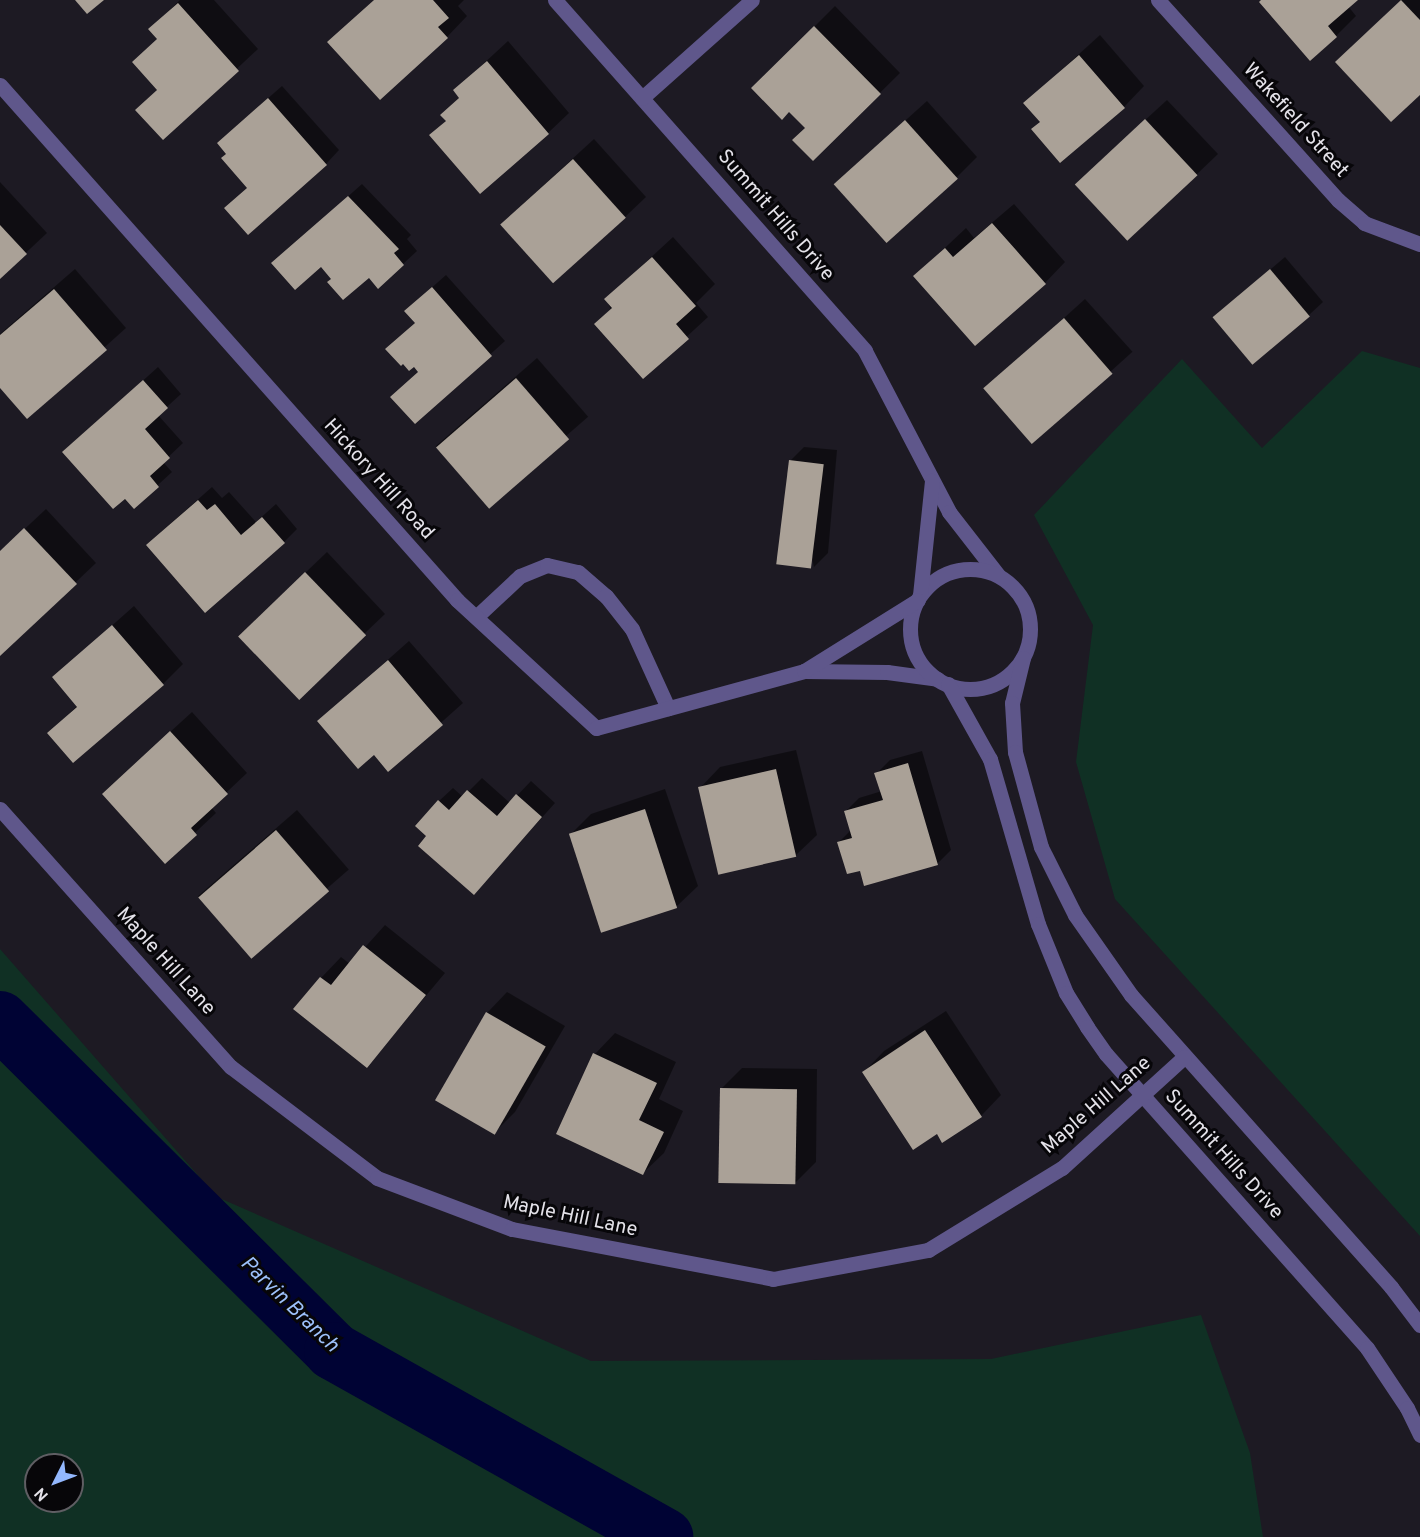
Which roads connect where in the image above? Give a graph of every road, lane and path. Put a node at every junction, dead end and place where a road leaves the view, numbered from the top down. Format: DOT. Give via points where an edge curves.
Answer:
graph roads {
  1 [pos="555,0"];
  2 [pos="752,0"];
  3 [pos="1158,0"];
  4 [pos="0,85"];
  5 [pos="642,98"];
  6 [pos="1420,244"];
  7 [pos="932,481"];
  8 [pos="998,575"];
  9 [pos="918,598"];
  10 [pos="476,617"];
  11 [pos="1023,658"];
  12 [pos="804,671"];
  13 [pos="943,682"];
  14 [pos="668,708"];
  15 [pos="0,809"];
  16 [pos="1184,1057"];
  17 [pos="1143,1096"];
  18 [pos="1420,1325"];
  19 [pos="1417,1430"];
  1 -- 5 [label="street, Summit Hills Drive"];
  2 -- 5 [label="street"];
  3 -- 6 [label="street, Wakefield Street" via="1338,200 1365,223"];
  4 -- 10 [label="street, Hickory Hill Road"];
  5 -- 7 [label="street, Summit Hills Drive" via="866,351"];
  7 -- 8 [label="street, Summit Hills Drive" via="969,543"];
  7 -- 9 [label="street"];
  8 -- 9 [label="street" via="978,568 957,570 938,578"];
  8 -- 11 [label="street" via="1018,591 1029,614 1030,634"];
  9 -- 12 [label="street, Hickory Hill Road"];
  9 -- 13 [label="street" via="910,628 912,645 924,668"];
  10 -- 14 [label="street, Hickory Hill Road" via="596,728"];
  10 -- 14 [label="street" via="520,576 547,565 578,572 606,596 632,629"];
  11 -- 13 [label="street" via="1007,677 992,685 968,689"];
  11 -- 16 [label="street, Summit Hills Drive" via="1012,703 1012,731 1041,847 1100,956"];
  12 -- 13 [label="street, Hickory Hill Road" via="887,672"];
  12 -- 14 [label="street, Hickory Hill Road"];
  13 -- 17 [label="street, Summit Hills Drive" via="990,759 1038,924 1066,993 1106,1054"];
  15 -- 17 [label="street, Maple Hill Lane" via="231,1067 377,1178 512,1229 773,1279 928,1250 1062,1168"];
  16 -- 17 [label="street, Maple Hill Lane"];
  16 -- 18 [label="street, Summit Hills Drive"];
  17 -- 19 [label="street, Summit Hills Drive" via="1367,1348"];
}
